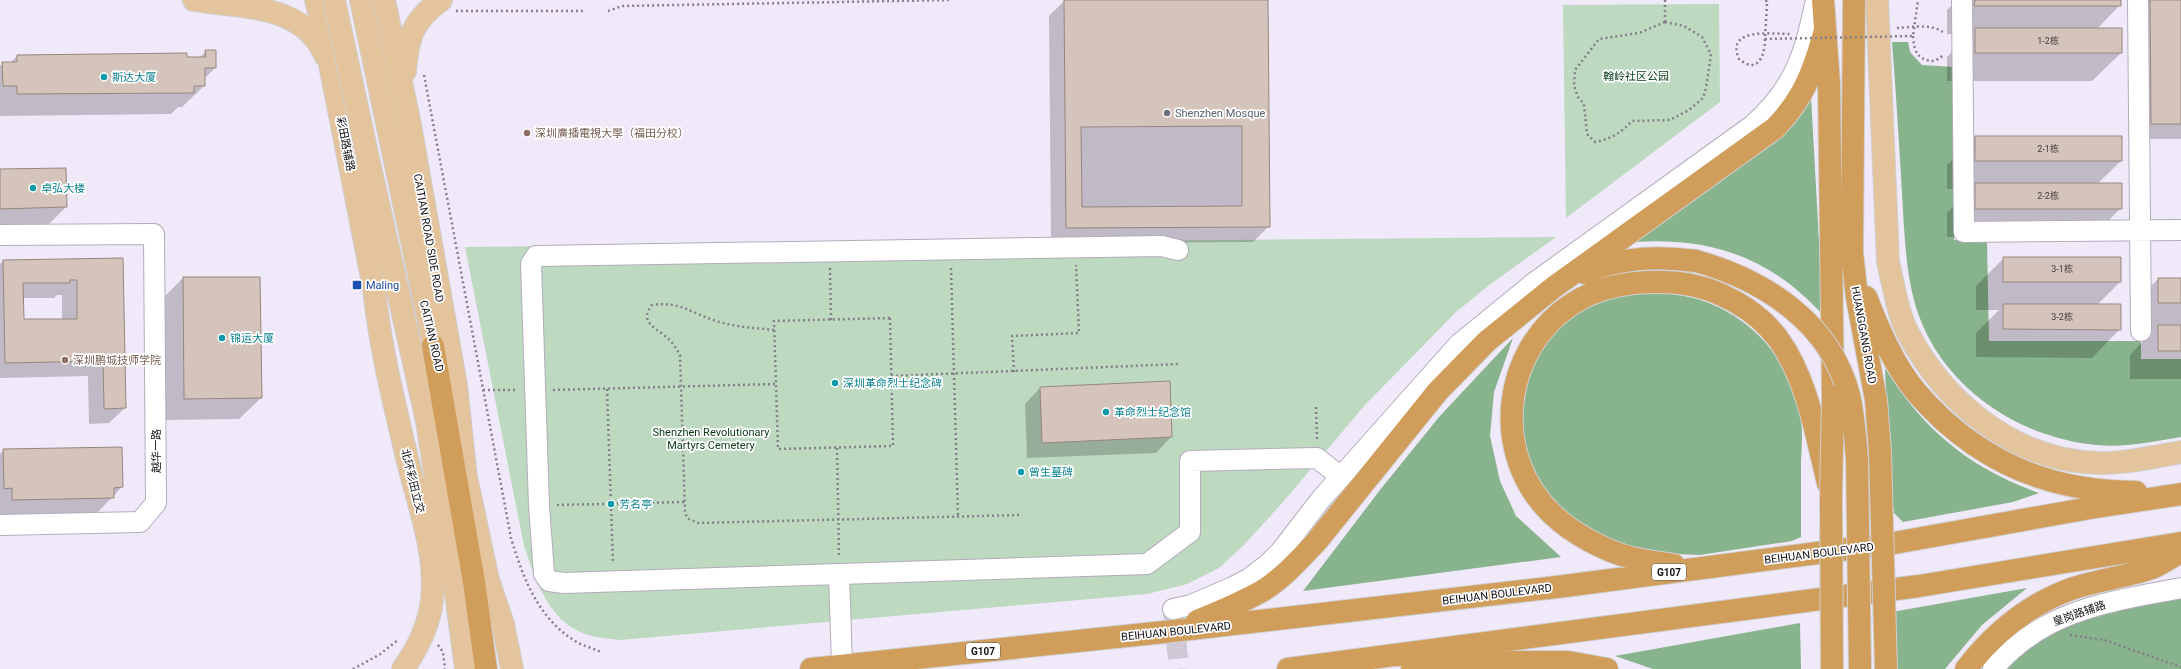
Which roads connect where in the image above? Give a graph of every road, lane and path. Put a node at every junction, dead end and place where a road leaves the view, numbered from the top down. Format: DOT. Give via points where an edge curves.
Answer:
graph roads {
  1 [pos="194,0"];
  2 [pos="316,0"];
  3 [pos="334,0"];
  4 [pos="338,0"];
  5 [pos="361,0"];
  6 [pos="949,0"];
  7 [pos="1665,0"];
  8 [pos="1816,0"];
  9 [pos="1823,0"];
  10 [pos="1854,0"];
  11 [pos="1877,0"];
  12 [pos="1918,0"];
  13 [pos="1962,0"];
  14 [pos="2138,0"];
  15 [pos="1767,2"];
  16 [pos="382,3"];
  17 [pos="448,6"];
  18 [pos="585,10"];
  19 [pos="608,11"];
  20 [pos="1665,22"];
  21 [pos="323,28"];
  22 [pos="1891,28"];
  23 [pos="1825,30"];
  24 [pos="1792,34"];
  25 [pos="1891,36"];
  26 [pos="1913,36"];
  27 [pos="1765,39"];
  28 [pos="1947,39"];
  29 [pos="1891,43"];
  30 [pos="1946,52"];
  31 [pos="331,69"];
  32 [pos="423,71"];
  33 [pos="402,90"];
  34 [pos="2140,230"];
  35 [pos="2181,230"];
  36 [pos="0,235"];
  37 [pos="1075,248"];
  38 [pos="951,250"];
  39 [pos="1178,250"];
  40 [pos="830,252"];
  41 [pos="1852,252"];
  42 [pos="1554,287"];
  43 [pos="374,288"];
  44 [pos="831,320"];
  45 [pos="774,330"];
  46 [pos="2141,330"];
  47 [pos="433,346"];
  48 [pos="1179,364"];
  49 [pos="1014,372"];
  50 [pos="954,375"];
  51 [pos="891,376"];
  52 [pos="776,384"];
  53 [pos="682,387"];
  54 [pos="607,389"];
  55 [pos="483,390"];
  56 [pos="535,390"];
  57 [pos="1316,407"];
  58 [pos="837,448"];
  59 [pos="2181,452"];
  60 [pos="1317,458"];
  61 [pos="1341,477"];
  62 [pos="466,478"];
  63 [pos="2181,493"];
  64 [pos="1831,498"];
  65 [pos="684,502"];
  66 [pos="611,504"];
  67 [pos="440,506"];
  68 [pos="539,506"];
  69 [pos="1022,515"];
  70 [pos="958,517"];
  71 [pos="838,520"];
  72 [pos="0,525"];
  73 [pos="2181,543"];
  74 [pos="2181,552"];
  75 [pos="1697,569"];
  76 [pos="839,574"];
  77 [pos="613,582"];
  78 [pos="473,583"];
  79 [pos="2181,588"];
  80 [pos="1173,609"];
  81 [pos="1155,633"];
  82 [pos="2067,635"];
  83 [pos="402,636"];
  84 [pos="443,652"];
  85 [pos="601,652"];
  86 [pos="842,665"];
  87 [pos="2181,667"];
  88 [pos="353,669"];
  89 [pos="403,669"];
  90 [pos="445,669"];
  91 [pos="466,669"];
  92 [pos="486,669"];
  93 [pos="512,669"];
  94 [pos="811,669"];
  95 [pos="1288,669"];
  96 [pos="1412,669"];
  97 [pos="1607,669"];
  98 [pos="1832,669"];
  99 [pos="1860,669"];
  100 [pos="1886,669"];
  101 [pos="1966,669"];
  102 [pos="1993,669"];
  1 -- 31 [label="main road" via="254,6 289,18 316,41"];
  2 -- 21 [label="main road, 彩田路辅路"];
  3 -- 67 [label="main road, CAITIAN ROAD, bridge" via="427,421"];
  4 -- 21 [label="main road" via="328,9"];
  5 -- 47 [label="main road, CAITIAN ROAD"];
  6 -- 19 [label="path" via="622,6"];
  7 -- 20 [label="path"];
  8 -- 61 [label="street" via="1798,65 1785,90 1770,110 1535,282 1459,344"];
  9 -- 23 [label="highway"];
  10 -- 41 [label="highway, HUANGGANG ROAD"];
  11 -- 59 [label="main road" via="1888,262 1908,334 1929,368 1956,399 1987,426 2040,453 2068,460 2100,463 2128,462"];
  12 -- 26 [label="path, bridge"];
  13 -- 34 [label="street" via="1964,232"];
  14 -- 34 [label="street"];
  15 -- 27 [label="path, bridge"];
  16 -- 33 [label="main road, CAITIAN ROAD SIDE ROAD"];
  17 -- 18 [label="path"];
  17 -- 33 [label="main road" via="420,18 413,28 406,51"];
  20 -- 20 [label="path" via="1684,26 1702,36 1711,54 1703,98 1689,110 1670,120 1632,122 1623,132 1607,140 1595,142 1587,134 1584,104 1574,86 1575,70 1599,39 1638,33"];
  21 -- 31 [label="main road, 彩田路辅路"];
  22 -- 28 [label="path" via="1938,28"];
  23 -- 42 [label="highway" via="1815,67 1806,87 1775,128"];
  23 -- 64 [label="highway, bridge" via="1829,84 1833,397"];
  24 -- 27 [label="path" via="1745,36 1738,41 1736,47 1739,59 1749,64 1757,63 1763,58"];
  25 -- 29 [label="path"];
  26 -- 27 [label="path, bridge"];
  26 -- 30 [label="path" via="1915,53 1920,59 1935,61"];
  31 -- 43 [label="main road, 彩田路辅路"];
  32 -- 55 [label="path"];
  33 -- 62 [label="main road, CAITIAN ROAD SIDE ROAD" via="456,385"];
  34 -- 35 [label="street"];
  34 -- 46 [label="street"];
  36 -- 72 [label="street, 越华一路" via="154,234 156,503 140,522"];
  37 -- 38 [label="street"];
  37 -- 39 [label="street" via="1162,246"];
  37 -- 49 [label="path" via="1079,333 1012,336"];
  38 -- 40 [label="street"];
  38 -- 50 [label="path"];
  40 -- 44 [label="path"];
  40 -- 56 [label="street" via="536,256 531,264"];
  41 -- 63 [label="highway" via="1860,281 1889,349 1916,392 1955,431 2002,463 2035,476 2096,489"];
  41 -- 100 [label="highway, HUANGGANG ROAD, bridge" via="1857,298 1876,400 1880,452"];
  42 -- 81 [label="highway" via="1498,332 1462,366 1422,410 1317,541 1284,574 1263,590 1232,607"];
  42 -- 99 [label="highway, bridge" via="1590,270 1615,263 1644,258 1696,261 1747,278 1786,303 1806,320 1840,370 1849,394 1854,426 1857,459"];
  43 -- 67 [label="main road" via="389,326 410,420"];
  43 -- 89 [label="main road, 北环彩田立交" via="378,328 427,537 433,575 428,621 420,642"];
  44 -- 45 [label="path" via="774,321"];
  44 -- 51 [label="path" via="890,318"];
  45 -- 52 [label="path"];
  45 -- 53 [label="path" via="717,321 685,307 667,303 652,304 647,319 653,329 674,344 680,355"];
  47 -- 62 [label="main road, CAITIAN ROAD"];
  47 -- 78 [label="highway"];
  48 -- 49 [label="path"];
  49 -- 50 [label="path"];
  50 -- 51 [label="path"];
  50 -- 70 [label="path"];
  51 -- 58 [label="path" via="893,446"];
  52 -- 53 [label="path"];
  52 -- 58 [label="path" via="778,450"];
  53 -- 54 [label="path"];
  53 -- 65 [label="path"];
  54 -- 56 [label="path"];
  54 -- 66 [label="path"];
  55 -- 56 [label="path"];
  55 -- 85 [label="path" via="511,538 521,572 537,604 556,626 575,641"];
  56 -- 68 [label="street"];
  57 -- 60 [label="path"];
  58 -- 71 [label="path"];
  60 -- 61 [label="street"];
  60 -- 76 [label="street" via="1190,461 1190,532 1147,564"];
  61 -- 80 [label="street" via="1268,564 1233,587 1191,605"];
  62 -- 78 [label="main road, CAITIAN ROAD"];
  63 -- 75 [label="highway, BEIHUAN BOULEVARD / G107" via="1894,543"];
  64 -- 75 [label="highway, bridge" via="1804,391 1792,360 1758,318 1740,304 1715,292 1688,284 1655,281 1628,283 1600,291 1573,303 1551,320 1536,338 1521,367 1512,394 1510,417 1513,441 1521,468 1534,493 1552,515 1577,533 1631,558"];
  64 -- 98 [label="highway, bridge"];
  65 -- 66 [label="path"];
  65 -- 71 [label="path" via="687,518 698,523"];
  66 -- 68 [label="path"];
  66 -- 77 [label="path"];
  67 -- 78 [label="main road, CAITIAN ROAD"];
  68 -- 77 [label="street" via="542,564 549,581"];
  69 -- 70 [label="path"];
  70 -- 71 [label="path"];
  71 -- 76 [label="path"];
  73 -- 95 [label="highway" via="1919,586"];
  74 -- 101 [label="highway" via="2150,569 2075,588 2050,598 2004,628"];
  75 -- 81 [label="highway, BEIHUAN BOULEVARD / G107"];
  76 -- 77 [label="street"];
  76 -- 86 [label="street"];
  78 -- 91 [label="main road, CAITIAN ROAD"];
  78 -- 92 [label="highway"];
  78 -- 93 [label="main road, CAITIAN ROAD" via="503,624"];
  79 -- 102 [label="street, 皇岗路辅路" via="2113,601 2045,625 2018,644"];
  81 -- 86 [label="highway, BEIHUAN BOULEVARD / G107"];
  82 -- 87 [label="path" via="2104,640"];
  83 -- 88 [label="path" via="379,655"];
  84 -- 90 [label="path"];
  86 -- 94 [label="highway, BEIHUAN BOULEVARD / G107"];
  96 -- 97 [label="highway" via="1514,662 1568,662"];
}
